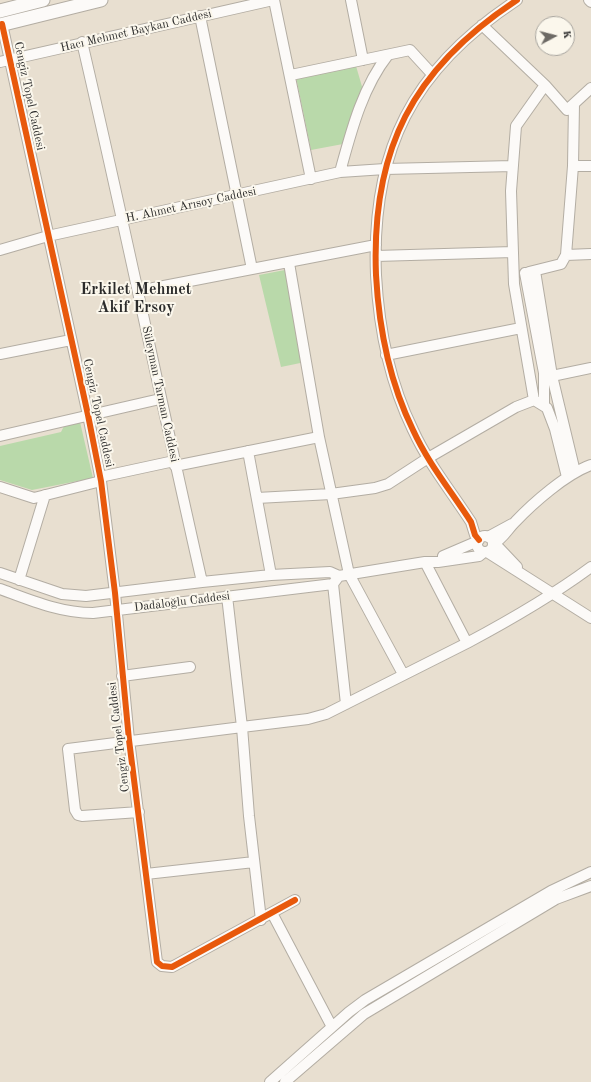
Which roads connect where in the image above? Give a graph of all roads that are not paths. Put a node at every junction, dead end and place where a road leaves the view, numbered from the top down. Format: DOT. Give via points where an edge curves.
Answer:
graph roads {
  1 [pos="43,0"];
  2 [pos="101,0"];
  3 [pos="273,0"];
  4 [pos="350,0"];
  5 [pos="516,0"];
  6 [pos="588,0"];
  7 [pos="591,2"];
  8 [pos="200,16"];
  9 [pos="1,20"];
  10 [pos="482,25"];
  11 [pos="82,42"];
  12 [pos="388,54"];
  13 [pos="363,60"];
  14 [pos="5,61"];
  15 [pos="432,74"];
  16 [pos="291,75"];
  17 [pos="545,85"];
  18 [pos="590,89"];
  19 [pos="574,104"];
  20 [pos="513,166"];
  21 [pos="573,166"];
  22 [pos="591,166"];
  23 [pos="385,168"];
  24 [pos="340,172"];
  25 [pos="311,179"];
  26 [pos="236,195"];
  27 [pos="123,220"];
  28 [pos="48,236"];
  29 [pos="0,250"];
  30 [pos="376,251"];
  31 [pos="513,252"];
  32 [pos="591,254"];
  33 [pos="566,255"];
  34 [pos="289,263"];
  35 [pos="252,269"];
  36 [pos="530,272"];
  37 [pos="513,275"];
  38 [pos="138,291"];
  39 [pos="521,328"];
  40 [pos="71,340"];
  41 [pos="0,354"];
  42 [pos="386,355"];
  43 [pos="591,368"];
  44 [pos="552,376"];
  45 [pos="160,399"];
  46 [pos="534,400"];
  47 [pos="544,405"];
  48 [pos="88,415"];
  49 [pos="0,436"];
  50 [pos="319,437"];
  51 [pos="248,451"];
  52 [pos="428,458"];
  53 [pos="175,463"];
  54 [pos="591,465"];
  55 [pos="571,475"];
  56 [pos="100,479"];
  57 [pos="0,487"];
  58 [pos="332,494"];
  59 [pos="45,495"];
  60 [pos="257,498"];
  61 [pos="486,544"];
  62 [pos="428,561"];
  63 [pos="591,567"];
  64 [pos="0,573"];
  65 [pos="349,574"];
  66 [pos="271,575"];
  67 [pos="19,580"];
  68 [pos="336,580"];
  69 [pos="202,582"];
  70 [pos="0,589"];
  71 [pos="115,593"];
  72 [pos="552,594"];
  73 [pos="227,596"];
  74 [pos="116,610"];
  75 [pos="591,618"];
  76 [pos="467,643"];
  77 [pos="190,666"];
  78 [pos="403,674"];
  79 [pos="122,676"];
  80 [pos="346,704"];
  81 [pos="242,727"];
  82 [pos="129,740"];
  83 [pos="139,812"];
  84 [pos="254,862"];
  85 [pos="591,872"];
  86 [pos="146,874"];
  87 [pos="591,886"];
  88 [pos="295,900"];
  89 [pos="272,913"];
  90 [pos="261,920"];
  91 [pos="332,1027"];
  92 [pos="270,1082"];
  93 [pos="285,1082"];
  1 -- 9 [label="main road"];
  2 -- 9 [label="main road"];
  3 -- 8 [label="street, Hacı Mehmet Baykan Caddesi"];
  3 -- 16 [label="street"];
  4 -- 13 [label="street"];
  5 -- 10 [label="street"];
  6 -- 7 [label="street"];
  8 -- 11 [label="street, Hacı Mehmet Baykan Caddesi"];
  8 -- 26 [label="street"];
  9 -- 14 [label="street, Cengiz Topel Caddesi"];
  10 -- 15 [label="street"];
  10 -- 17 [label="street"];
  11 -- 14 [label="street, Hacı Mehmet Baykan Caddesi"];
  11 -- 27 [label="street, Süleyman Tarman Caddesi"];
  12 -- 13 [label="street"];
  12 -- 15 [label="street" via="410,50"];
  12 -- 24 [label="street" via="367,89"];
  13 -- 16 [label="street"];
  14 -- 28 [label="street, Cengiz Topel Caddesi"];
  15 -- 23 [label="street" via="408,111 393,142"];
  16 -- 25 [label="street"];
  17 -- 19 [label="street" via="567,110"];
  17 -- 20 [label="street" via="516,126"];
  18 -- 19 [label="street"];
  19 -- 21 [label="street"];
  20 -- 23 [label="street, H. Ahmet Arısoy Caddesi"];
  20 -- 31 [label="street"];
  21 -- 22 [label="street"];
  21 -- 33 [label="street"];
  23 -- 24 [label="street, H. Ahmet Arısoy Caddesi"];
  23 -- 30 [label="street" via="379,199"];
  24 -- 25 [label="street, H. Ahmet Arısoy Caddesi"];
  25 -- 26 [label="street, H. Ahmet Arısoy Caddesi"];
  26 -- 27 [label="street, H. Ahmet Arısoy Caddesi"];
  26 -- 35 [label="street"];
  27 -- 28 [label="street, H. Ahmet Arısoy Caddesi"];
  27 -- 38 [label="street, Süleyman Tarman Caddesi"];
  28 -- 29 [label="street, H. Ahmet Arısoy Caddesi"];
  28 -- 40 [label="street, Cengiz Topel Caddesi"];
  30 -- 31 [label="street"];
  30 -- 34 [label="street"];
  30 -- 42 [label="street" via="379,318"];
  31 -- 37 [label="street"];
  32 -- 33 [label="street"];
  33 -- 36 [label="street" via="561,264"];
  34 -- 35 [label="street"];
  34 -- 50 [label="street"];
  35 -- 38 [label="street"];
  36 -- 37 [label="street"];
  36 -- 44 [label="street"];
  36 -- 47 [label="street" via="544,372"];
  37 -- 39 [label="street"];
  38 -- 45 [label="street, Süleyman Tarman Caddesi"];
  39 -- 42 [label="street"];
  39 -- 46 [label="street"];
  40 -- 41 [label="street"];
  40 -- 48 [label="street, Cengiz Topel Caddesi"];
  42 -- 52 [label="street" via="406,415"];
  43 -- 44 [label="street"];
  44 -- 55 [label="street"];
  45 -- 48 [label="street"];
  45 -- 53 [label="street, Süleyman Tarman Caddesi"];
  46 -- 47 [label="street"];
  46 -- 52 [label="street" via="516,407"];
  47 -- 55 [label="street"];
  48 -- 49 [label="street"];
  48 -- 56 [label="street, Cengiz Topel Caddesi"];
  50 -- 51 [label="street"];
  50 -- 58 [label="street"];
  51 -- 53 [label="street"];
  51 -- 60 [label="street"];
  52 -- 58 [label="street" via="388,484"];
  52 -- 61 [label="street" via="471,522 475,524"];
  53 -- 56 [label="street"];
  53 -- 69 [label="street, Süleyman Tarman Caddesi"];
  54 -- 55 [label="street, Dadaloğlu Caddesi"];
  55 -- 61 [label="street, Dadaloğlu Caddesi" via="514,523 499,541"];
  56 -- 59 [label="street"];
  56 -- 71 [label="street, Cengiz Topel Caddesi"];
  57 -- 59 [label="street" via="34,498"];
  58 -- 60 [label="street"];
  58 -- 65 [label="street"];
  59 -- 67 [label="street"];
  60 -- 66 [label="street"];
  61 -- 62 [label="street, Dadaloğlu Caddesi"];
  61 -- 72 [label="street" via="503,552 520,572"];
  62 -- 65 [label="street, Dadaloğlu Caddesi"];
  62 -- 76 [label="street"];
  63 -- 72 [label="street" via="573,582"];
  64 -- 67 [label="street, Dadaloğlu Caddesi"];
  65 -- 68 [label="street, Dadaloğlu Caddesi"];
  65 -- 78 [label="street"];
  66 -- 68 [label="street, Dadaloğlu Caddesi" via="330,572"];
  66 -- 69 [label="street, Dadaloğlu Caddesi"];
  67 -- 71 [label="street, Dadaloğlu Caddesi" via="62,594 86,596"];
  68 -- 73 [label="street, Dadaloğlu Caddesi"];
  68 -- 80 [label="street"];
  69 -- 71 [label="street, Dadaloğlu Caddesi"];
  70 -- 74 [label="street, Dadaloğlu Caddesi" via="64,611 84,613"];
  71 -- 74 [label="street, Cengiz Topel Caddesi"];
  72 -- 75 [label="street"];
  72 -- 76 [label="street" via="520,615"];
  73 -- 74 [label="street, Dadaloğlu Caddesi"];
  73 -- 81 [label="street"];
  74 -- 79 [label="street, Cengiz Topel Caddesi"];
  76 -- 78 [label="street"];
  77 -- 79 [label="street"];
  78 -- 80 [label="street"];
  79 -- 82 [label="street, Cengiz Topel Caddesi"];
  80 -- 81 [label="street" via="312,718"];
  81 -- 82 [label="street"];
  81 -- 84 [label="street"];
  82 -- 83 [label="street, Cengiz Topel Caddesi"];
  82 -- 83 [label="street" via="68,749 74,802 76,812 82,816"];
  83 -- 86 [label="street, Cengiz Topel Caddesi"];
  84 -- 86 [label="street"];
  84 -- 90 [label="street"];
  85 -- 91 [label="street" via="551,891 365,1000"];
  86 -- 90 [label="street, Cengiz Topel Caddesi" via="156,959 162,966 172,967"];
  87 -- 93 [label="street" via="556,899 364,1014"];
  88 -- 89 [label="street, Cengiz Topel Caddesi"];
  89 -- 90 [label="street, Cengiz Topel Caddesi"];
  89 -- 91 [label="street"];
  91 -- 92 [label="street"];
}
